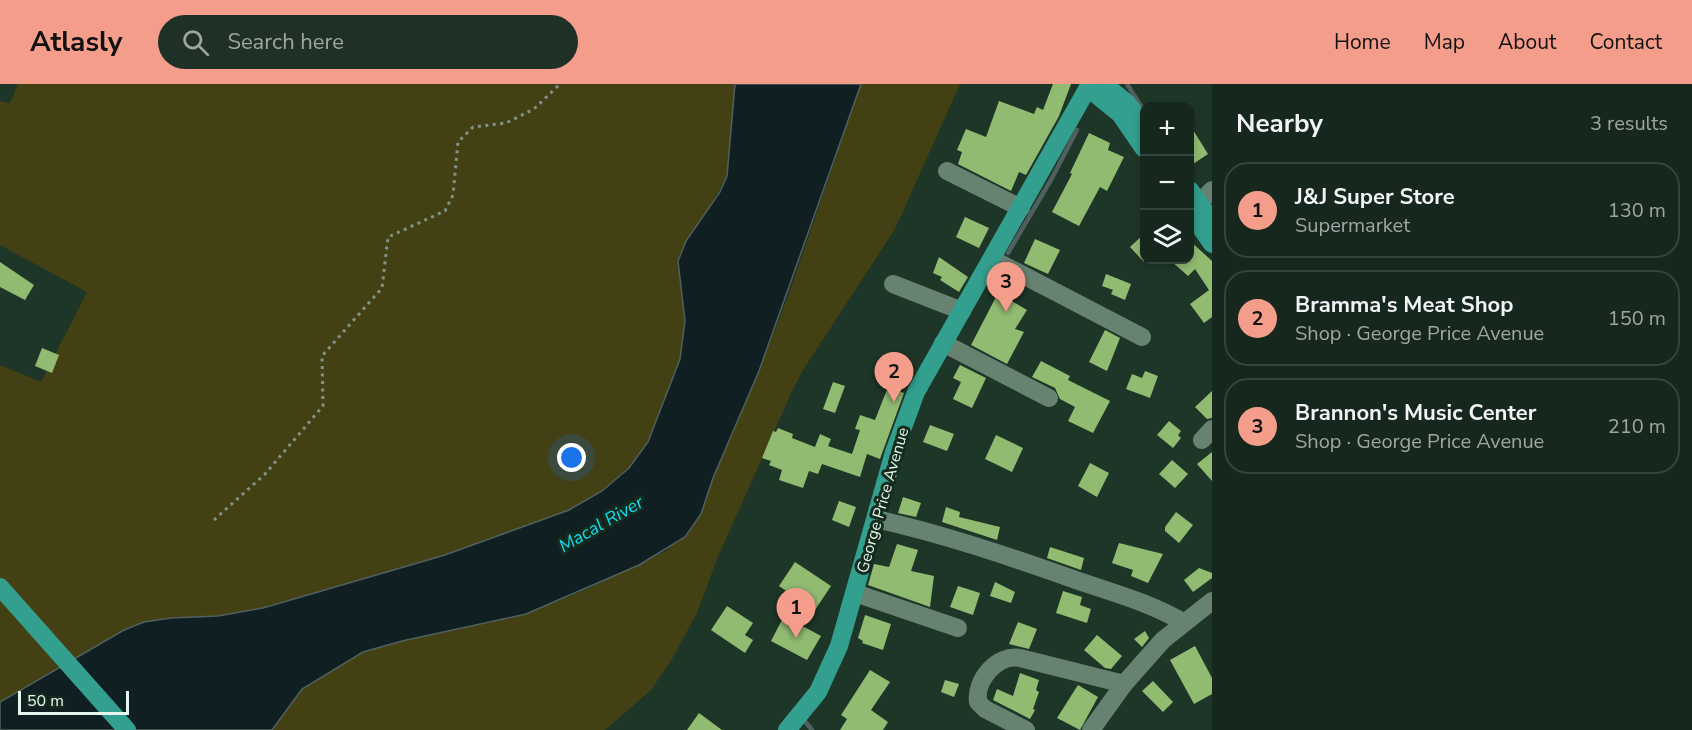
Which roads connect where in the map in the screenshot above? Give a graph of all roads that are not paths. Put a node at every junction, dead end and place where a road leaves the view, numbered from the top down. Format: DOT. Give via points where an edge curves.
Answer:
graph roads {
  1 [pos="1094,85"];
  2 [pos="1140,121"];
  3 [pos="1140,143"];
  4 [pos="947,171"];
  5 [pos="1197,199"];
  6 [pos="1021,208"];
  7 [pos="1212,221"];
  8 [pos="1212,244"];
  9 [pos="992,259"];
  10 [pos="893,284"];
  11 [pos="962,311"];
  12 [pos="1142,337"];
  13 [pos="943,343"];
  14 [pos="1049,398"];
  15 [pos="876,519"];
  16 [pos="0,587"];
  17 [pos="855,593"];
  18 [pos="1211,605"];
  19 [pos="1183,622"];
  20 [pos="958,628"];
  21 [pos="1125,684"];
  22 [pos="127,730"];
  23 [pos="787,730"];
  24 [pos="1026,730"];
  25 [pos="1091,730"];
  1 -- 2 [label="main road" via="1127,103"];
  1 -- 3 [label="main road"];
  1 -- 6 [label="main road, George Price Avenue"];
  4 -- 6 [label="street"];
  5 -- 7 [label="main road"];
  5 -- 8 [label="main road"];
  6 -- 9 [label="main road, George Price Avenue"];
  9 -- 11 [label="main road, George Price Avenue"];
  9 -- 12 [label="street"];
  10 -- 11 [label="street"];
  11 -- 13 [label="main road, George Price Avenue"];
  13 -- 14 [label="street"];
  13 -- 15 [label="main road, George Price Avenue" via="906,416"];
  15 -- 17 [label="main road, George Price Avenue"];
  15 -- 19 [label="street" via="1051,571 1148,605"];
  16 -- 22 [label="main road"];
  17 -- 20 [label="street"];
  17 -- 23 [label="main road, George Price Avenue" via="818,692"];
  18 -- 19 [label="street"];
  19 -- 21 [label="street"];
  21 -- 24 [label="street" via="1006,658 983,678 978,702"];
  21 -- 25 [label="street"];
}
